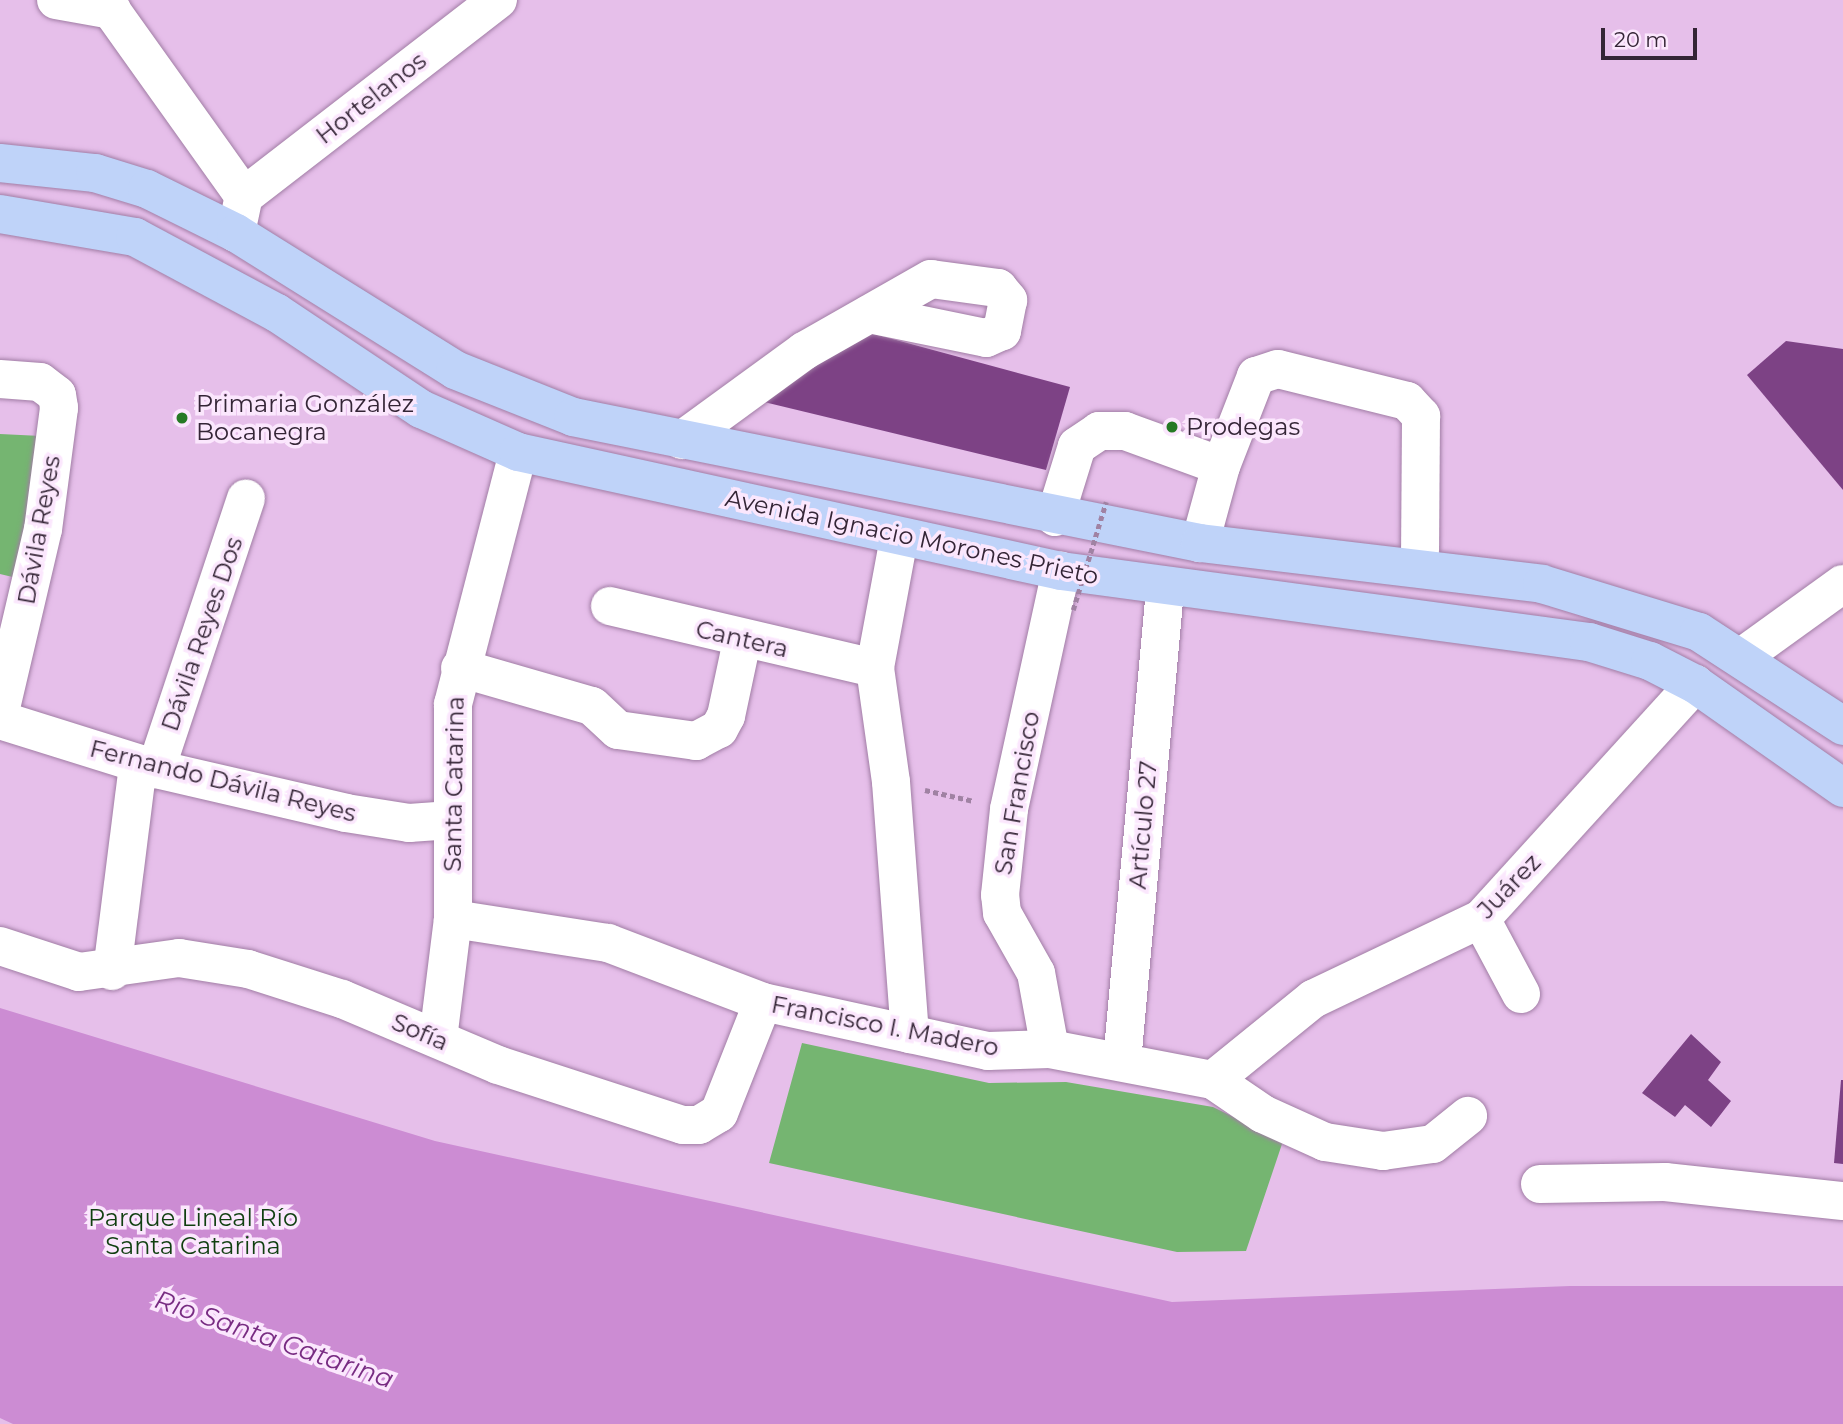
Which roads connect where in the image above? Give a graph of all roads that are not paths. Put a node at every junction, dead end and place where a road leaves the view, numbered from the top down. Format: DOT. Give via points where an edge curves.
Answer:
graph roads {
  1 [pos="56,0"];
  2 [pos="498,0"];
  3 [pos="108,5"];
  4 [pos="0,163"];
  5 [pos="244,196"];
  6 [pos="0,214"];
  7 [pos="236,233"];
  8 [pos="869,314"];
  9 [pos="0,379"];
  10 [pos="682,440"];
  11 [pos="518,452"];
  12 [pos="1221,466"];
  13 [pos="246,499"];
  14 [pos="1055,517"];
  15 [pos="899,538"];
  16 [pos="1200,543"];
  17 [pos="1420,550"];
  18 [pos="1061,571"];
  19 [pos="1843,584"];
  20 [pos="1164,587"];
  21 [pos="610,606"];
  22 [pos="742,641"];
  23 [pos="1743,656"];
  24 [pos="460,668"];
  25 [pos="875,668"];
  26 [pos="1695,684"];
  27 [pos="0,713"];
  28 [pos="0,720"];
  29 [pos="1843,726"];
  30 [pos="147,766"];
  31 [pos="1843,788"];
  32 [pos="448,820"];
  33 [pos="453,919"];
  34 [pos="1481,919"];
  35 [pos="0,946"];
  36 [pos="112,971"];
  37 [pos="1521,994"];
  38 [pos="763,1002"];
  39 [pos="910,1034"];
  40 [pos="438,1040"];
  41 [pos="1049,1049"];
  42 [pos="1122,1062"];
  43 [pos="1213,1080"];
  44 [pos="1468,1116"];
  45 [pos="1540,1184"];
  46 [pos="1843,1201"];
  1 -- 3 [label="street"];
  2 -- 5 [label="street, Hortelanos"];
  3 -- 5 [label="street"];
  4 -- 7 [label="main road, Avenida Ignacio Morones Prieto" via="41,164 121,181"];
  5 -- 7 [label="street"];
  6 -- 11 [label="main road, Avenida Ignacio Morones Prieto" via="135,237 277,313 421,408"];
  7 -- 10 [label="main road, Avenida Ignacio Morones Prieto" via="454,370 573,417"];
  8 -- 10 [label="street" via="804,351"];
  9 -- 27 [label="street, Dávila Reyes" via="26,378 51,388 59,408 43,529"];
  10 -- 14 [label="main road, Avenida Ignacio Morones Prieto"];
  11 -- 15 [label="main road, Avenida Ignacio Morones Prieto"];
  11 -- 24 [label="street, Santa Catarina"];
  12 -- 14 [label="street" via="1156,440 1100,431 1077,446"];
  12 -- 16 [label="street"];
  12 -- 17 [label="street" via="1256,376 1278,369 1407,401 1421,416"];
  13 -- 30 [label="street, Dávila Reyes Dos"];
  14 -- 16 [label="main road, Avenida Ignacio Morones Prieto"];
  15 -- 18 [label="main road, Avenida Ignacio Morones Prieto"];
  15 -- 25 [label="street"];
  16 -- 23 [label="main road, Avenida Ignacio Morones Prieto" via="1542,584 1639,610"];
  18 -- 20 [label="main road, Avenida Ignacio Morones Prieto"];
  18 -- 41 [label="street, San Francisco" via="1009,809 1002,913 1036,973"];
  19 -- 23 [label="street"];
  20 -- 26 [label="main road, Avenida Ignacio Morones Prieto" via="1589,642 1650,660"];
  20 -- 42 [label="street, Artículo 27"];
  21 -- 22 [label="street, Cantera"];
  22 -- 24 [label="street" via="726,716 719,729 696,741 618,730 592,706"];
  22 -- 25 [label="street, Cantera"];
  23 -- 29 [label="main road, Avenida Ignacio Morones Prieto"];
  24 -- 32 [label="street, Santa Catarina"];
  25 -- 39 [label="street" via="891,782"];
  26 -- 31 [label="main road, Avenida Ignacio Morones Prieto"];
  26 -- 34 [label="street, Juárez"];
  28 -- 30 [label="street, Fernando Dávila Reyes"];
  30 -- 32 [label="street, Fernando Dávila Reyes" via="346,813 409,823"];
  30 -- 36 [label="street, Dávila Reyes Dos"];
  32 -- 33 [label="street, Santa Catarina"];
  33 -- 38 [label="street, Francisco I. Madero" via="608,943"];
  33 -- 40 [label="street, Santa Catarina"];
  34 -- 37 [label="street"];
  34 -- 43 [label="street, Juárez" via="1313,999"];
  35 -- 36 [label="street, Sofía" via="52,968"];
  36 -- 40 [label="street, Sofía" via="179,958 212,960 342,999"];
  38 -- 39 [label="street, Francisco I. Madero"];
  38 -- 40 [label="street, Sofía" via="719,1113 699,1125 593,1099"];
  39 -- 41 [label="street, Francisco I. Madero" via="988,1051"];
  41 -- 42 [label="street, Francisco I. Madero"];
  42 -- 43 [label="street, Francisco I. Madero"];
  43 -- 44 [label="street, Francisco I. Madero" via="1302,1133 1353,1146 1433,1144"];
  45 -- 46 [label="street" via="1665,1182"];
}
